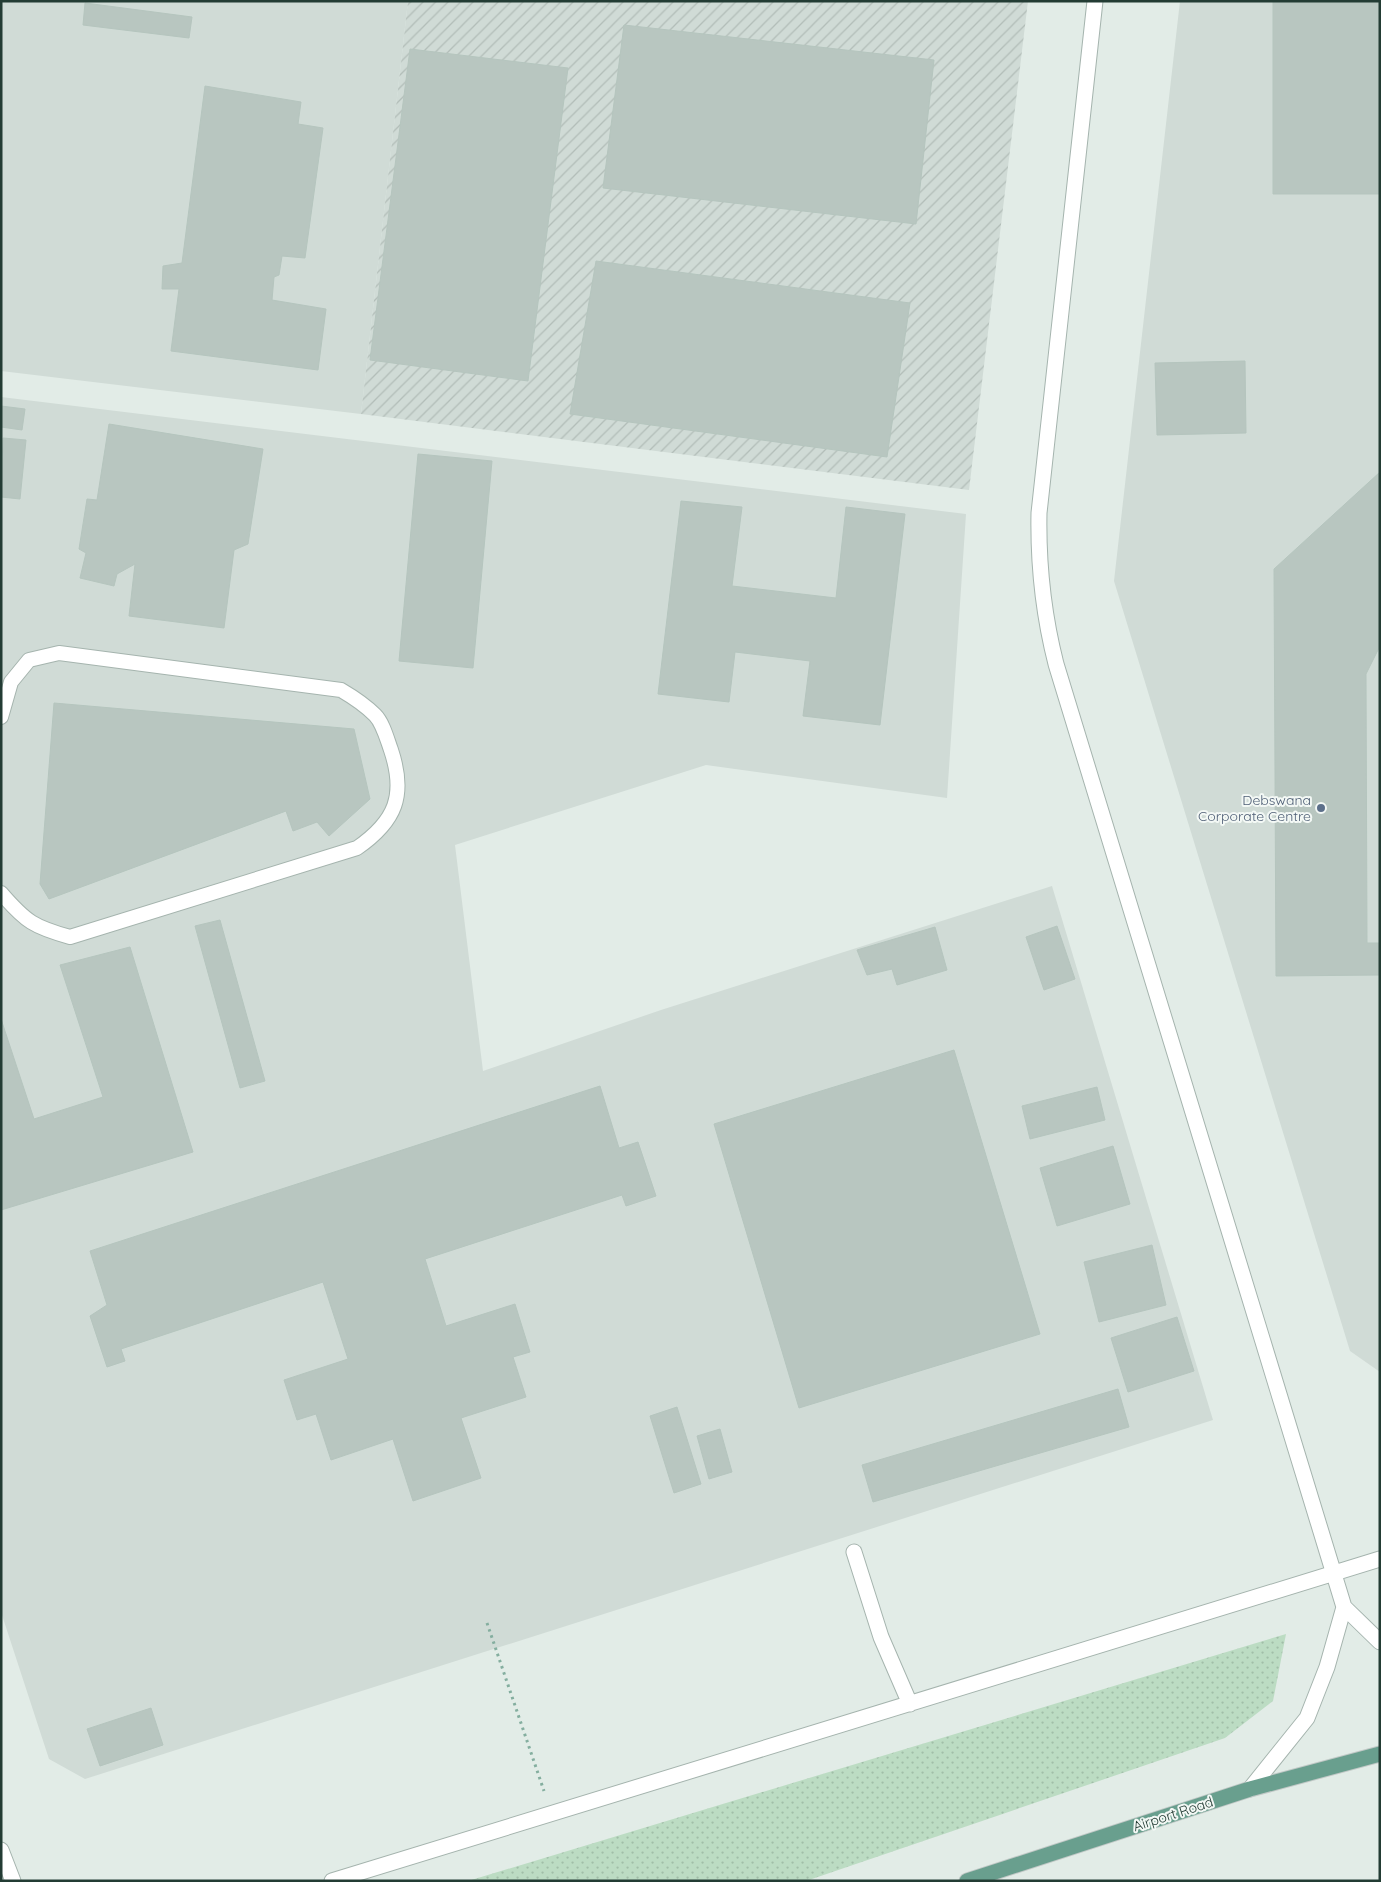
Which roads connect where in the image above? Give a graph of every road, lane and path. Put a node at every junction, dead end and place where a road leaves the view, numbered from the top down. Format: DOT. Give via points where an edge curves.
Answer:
graph roads {
  1 [pos="1095,1"];
  2 [pos="1,717"];
  3 [pos="1,893"];
  4 [pos="854,1552"];
  5 [pos="1380,1558"];
  6 [pos="1334,1573"];
  7 [pos="1344,1607"];
  8 [pos="487,1623"];
  9 [pos="1380,1642"];
  10 [pos="910,1704"];
  11 [pos="1380,1754"];
  12 [pos="1250,1789"];
  13 [pos="552,1813"];
  14 [pos="1,1850"];
  15 [pos="13,1881"];
  16 [pos="332,1881"];
  17 [pos="967,1881"];
  1 -- 6 [label="street" via="1039,512 1043,607 1056,664"];
  2 -- 3 [label="lane" via="11,682 29,660 59,653 341,690 376,717 397,768 398,793 391,814 377,834 357,848 70,937 46,930 23,918"];
  4 -- 10 [label="street" via="881,1637"];
  5 -- 6 [label="street"];
  6 -- 7 [label="street"];
  6 -- 10 [label="street"];
  7 -- 9 [label="street"];
  7 -- 12 [label="street" via="1327,1667 1307,1718"];
  8 -- 13 [label="path"];
  10 -- 13 [label="street"];
  11 -- 12 [label="main road, Airport Road"];
  12 -- 17 [label="main road, Airport Road"];
  13 -- 16 [label="street"];
  14 -- 15 [label="street"];
}
